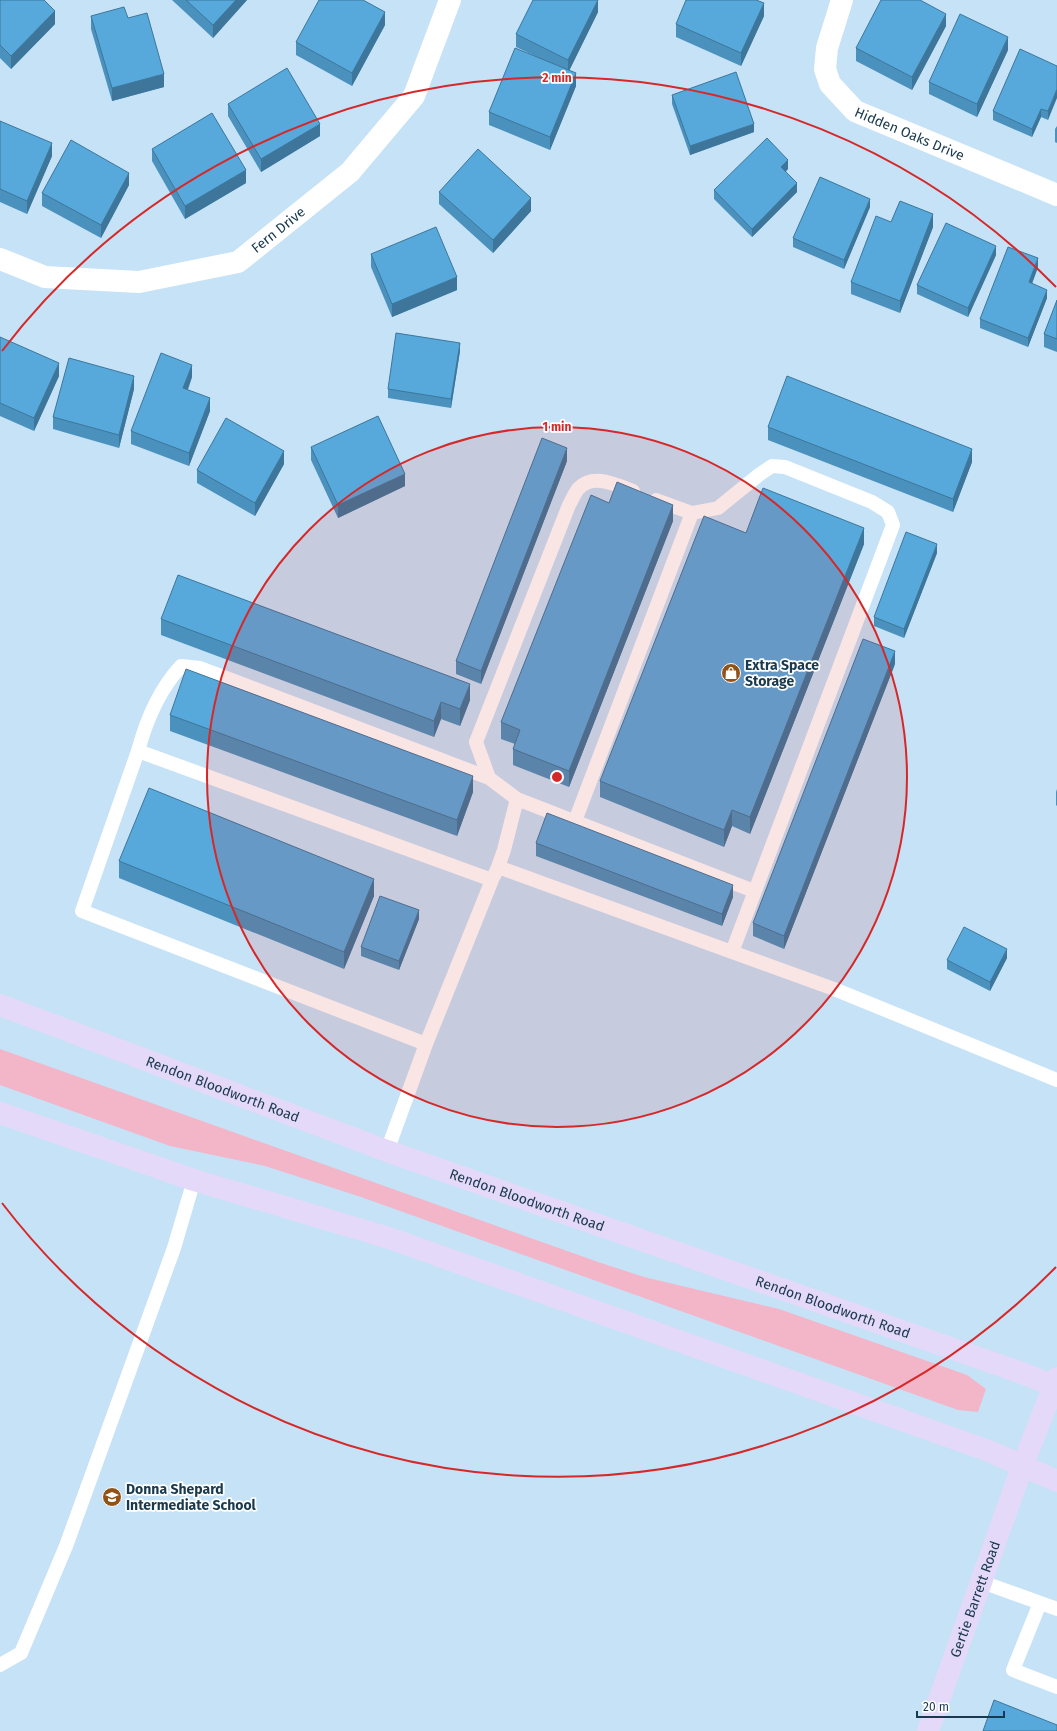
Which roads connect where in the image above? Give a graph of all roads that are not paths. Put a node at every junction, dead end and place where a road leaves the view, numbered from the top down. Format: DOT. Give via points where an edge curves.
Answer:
graph roads {
  1 [pos="450,0"];
  2 [pos="842,0"];
  3 [pos="1057,195"];
  4 [pos="0,259"];
  5 [pos="692,513"];
  6 [pos="138,751"];
  7 [pos="489,778"];
  8 [pos="518,799"];
  9 [pos="575,821"];
  10 [pos="495,874"];
  11 [pos="754,891"];
  12 [pos="732,952"];
  13 [pos="0,1005"];
  14 [pos="426,1044"];
  15 [pos="1057,1080"];
  16 [pos="0,1113"];
  17 [pos="387,1151"];
  18 [pos="194,1180"];
  19 [pos="1056,1384"];
  20 [pos="1022,1467"];
  21 [pos="1057,1481"];
  22 [pos="982,1582"];
  23 [pos="1040,1603"];
  24 [pos="1057,1609"];
  25 [pos="0,1665"];
  26 [pos="1057,1686"];
  27 [pos="928,1731"];
  1 -- 4 [label="street, Fern Drive" via="414,96 350,172 238,262 139,282 45,277"];
  2 -- 3 [label="street, Hidden Oaks Drive" via="827,48 825,69 830,84 855,111"];
  5 -- 7 [label="lane" via="613,484 592,480 578,488 569,505 476,742"];
  5 -- 9 [label="lane"];
  5 -- 11 [label="lane" via="718,508 772,466 785,467 872,502 888,512 893,524"];
  6 -- 7 [label="lane" via="144,727 169,680 181,666 200,668"];
  6 -- 10 [label="lane"];
  6 -- 14 [label="lane" via="82,912"];
  7 -- 8 [label="lane"];
  8 -- 9 [label="lane"];
  8 -- 10 [label="lane"];
  9 -- 11 [label="lane"];
  10 -- 12 [label="lane"];
  10 -- 14 [label="lane"];
  11 -- 12 [label="lane"];
  12 -- 15 [label="lane" via="834,989"];
  13 -- 17 [label="main road, Rendon Bloodworth Road"];
  14 -- 17 [label="lane"];
  16 -- 18 [label="main road"];
  17 -- 19 [label="main road, Rendon Bloodworth Road"];
  18 -- 20 [label="main road" via="389,1238 989,1451"];
  18 -- 25 [label="lane" via="174,1248 66,1546 21,1653"];
  19 -- 20 [label="main road, Gertie Barrett Road"];
  20 -- 21 [label="main road"];
  20 -- 22 [label="main road, Gertie Barrett Road"];
  22 -- 23 [label="lane"];
  22 -- 27 [label="main road, Gertie Barrett Road"];
  23 -- 24 [label="lane"];
  23 -- 26 [label="lane" via="1012,1670"];
}
